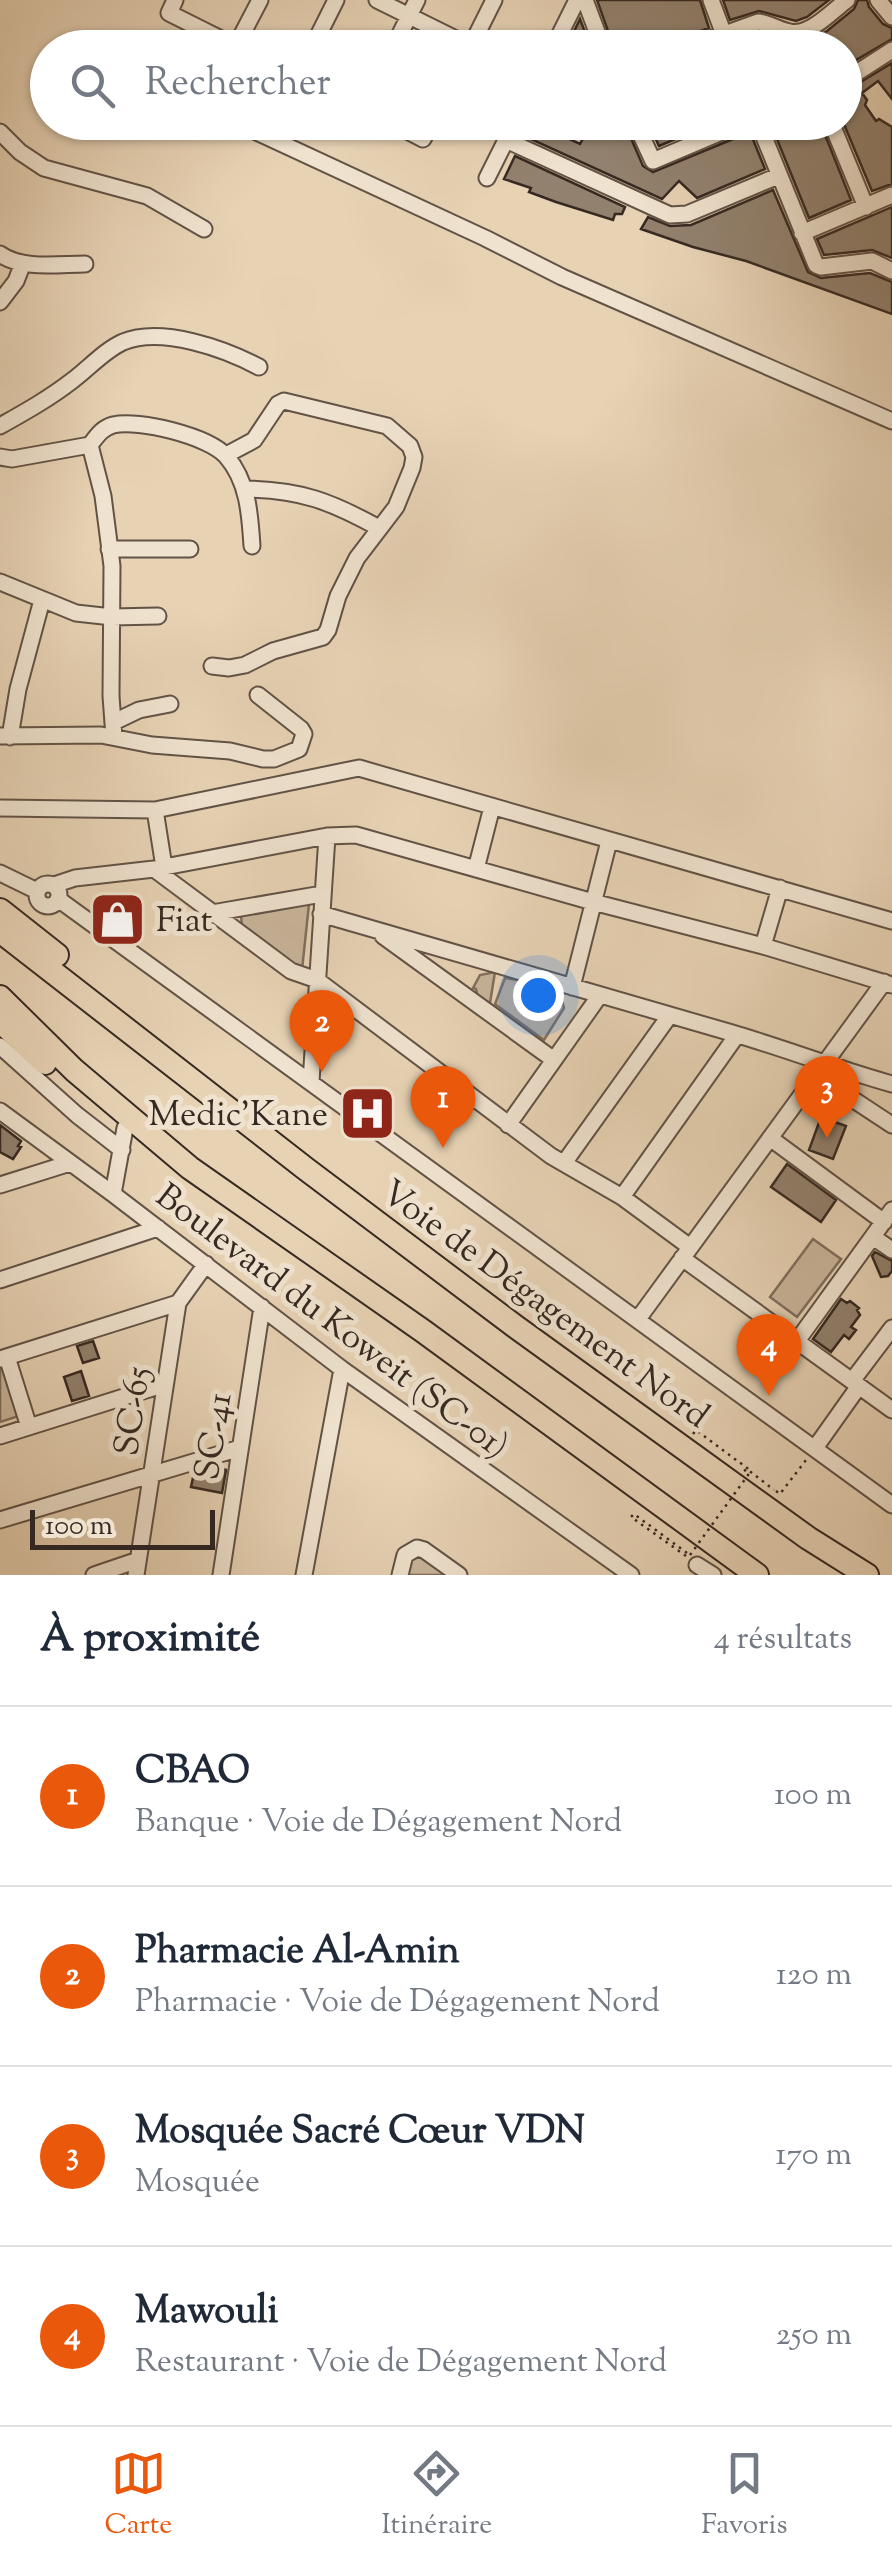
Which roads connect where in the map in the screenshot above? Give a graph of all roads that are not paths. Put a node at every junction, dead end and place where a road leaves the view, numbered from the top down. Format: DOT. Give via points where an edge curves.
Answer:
graph roads {
  1 [pos="175,0"];
  2 [pos="260,0"];
  3 [pos="336,0"];
  4 [pos="376,0"];
  5 [pos="417,0"];
  6 [pos="494,0"];
  7 [pos="577,0"];
  8 [pos="585,0"];
  9 [pos="712,0"];
  10 [pos="847,0"];
  11 [pos="878,0"];
  12 [pos="409,16"];
  13 [pos="892,17"];
  14 [pos="203,30"];
  15 [pos="245,30"];
  16 [pos="321,30"];
  17 [pos="402,30"];
  18 [pos="437,30"];
  19 [pos="480,30"];
  20 [pos="562,30"];
  21 [pos="596,30"];
  22 [pos="722,30"];
  23 [pos="744,30"];
  24 [pos="784,30"];
  25 [pos="807,30"];
  26 [pos="892,50"];
  27 [pos="862,69"];
  28 [pos="0,132"];
  29 [pos="273,140"];
  30 [pos="506,140"];
  31 [pos="644,140"];
  32 [pos="702,140"];
  33 [pos="765,140"];
  34 [pos="838,140"];
  35 [pos="778,176"];
  36 [pos="487,178"];
  37 [pos="892,195"];
  38 [pos="866,207"];
  39 [pos="204,229"];
  40 [pos="802,233"];
  41 [pos="0,254"];
  42 [pos="23,264"];
  43 [pos="85,264"];
  44 [pos="892,271"];
  45 [pos="0,302"];
  46 [pos="260,368"];
  47 [pos="892,421"];
  48 [pos="0,426"];
  49 [pos="90,445"];
  50 [pos="226,455"];
  51 [pos="0,457"];
  52 [pos="245,489"];
  53 [pos="379,528"];
  54 [pos="252,546"];
  55 [pos="109,549"];
  56 [pos="190,549"];
  57 [pos="0,582"];
  58 [pos="42,600"];
  59 [pos="158,616"];
  60 [pos="112,617"];
  61 [pos="212,666"];
  62 [pos="258,695"];
  63 [pos="170,704"];
  64 [pos="114,729"];
  65 [pos="5,737"];
  66 [pos="492,807"];
  67 [pos="0,808"];
  68 [pos="155,810"];
  69 [pos="327,836"];
  70 [pos="609,841"];
  71 [pos="159,868"];
  72 [pos="476,869"];
  73 [pos="0,873"];
  74 [pos="780,888"];
  75 [pos="322,894"];
  76 [pos="53,897"];
  77 [pos="592,902"];
  78 [pos="0,910"];
  79 [pos="212,912"];
  80 [pos="321,914"];
  81 [pos="892,921"];
  82 [pos="374,929"];
  83 [pos="0,931"];
  84 [pos="763,946"];
  85 [pos="38,950"];
  86 [pos="316,980"];
  87 [pos="888,983"];
  88 [pos="572,986"];
  89 [pos="600,995"];
  90 [pos="3,1008"];
  91 [pos="670,1015"];
  92 [pos="736,1034"];
  93 [pos="0,1046"];
  94 [pos="554,1060"];
  95 [pos="820,1068"];
  96 [pos="310,1082"];
  97 [pos="892,1084"];
  98 [pos="0,1111"];
  99 [pos="508,1124"];
  100 [pos="892,1125"];
  101 [pos="770,1138"];
  102 [pos="124,1139"];
  103 [pos="70,1163"];
  104 [pos="564,1163"];
  105 [pos="0,1185"];
  106 [pos="113,1194"];
  107 [pos="622,1198"];
  108 [pos="251,1213"];
  109 [pos="888,1216"];
  110 [pos="158,1228"];
  111 [pos="874,1237"];
  112 [pos="892,1250"];
  113 [pos="686,1252"];
  114 [pos="206,1264"];
  115 [pos="0,1280"];
  116 [pos="178,1303"];
  117 [pos="262,1307"];
  118 [pos="638,1318"];
  119 [pos="892,1328"];
  120 [pos="797,1341"];
  121 [pos="3,1358"];
  122 [pos="342,1369"];
  123 [pos="165,1384"];
  124 [pos="856,1384"];
  125 [pos="892,1410"];
  126 [pos="29,1427"];
  127 [pos="0,1436"];
  128 [pos="240,1448"];
  129 [pos="815,1448"];
  130 [pos="152,1474"];
  131 [pos="892,1505"];
  132 [pos="0,1520"];
  133 [pos="137,1568"];
  134 [pos="94,1575"];
  135 [pos="220,1575"];
  136 [pos="304,1575"];
  137 [pos="400,1575"];
  138 [pos="459,1575"];
  139 [pos="631,1575"];
  140 [pos="757,1575"];
  141 [pos="867,1575"];
  1 -- 14 [label="street" via="169,13"];
  2 -- 15 [label="street"];
  3 -- 16 [label="street"];
  4 -- 12 [label="street"];
  5 -- 12 [label="street"];
  6 -- 19 [label="street"];
  7 -- 20 [label="street"];
  8 -- 21 [label="street"];
  9 -- 22 [label="street"];
  10 -- 25 [label="street"];
  11 -- 13 [label="street"];
  12 -- 17 [label="street"];
  12 -- 18 [label="street"];
  23 -- 24 [label="street" via="758,22"];
  26 -- 27 [label="street"];
  28 -- 39 [label="street" via="44,168 148,196"];
  29 -- 47 [label="street"];
  30 -- 35 [label="street" via="670,215"];
  30 -- 36 [label="street"];
  31 -- 32 [label="street" via="653,160"];
  33 -- 35 [label="street"];
  34 -- 38 [label="street"];
  35 -- 40 [label="street"];
  37 -- 38 [label="street"];
  38 -- 40 [label="street"];
  40 -- 44 [label="street" via="816,265 872,262"];
  41 -- 42 [label="street"];
  42 -- 43 [label="street"];
  42 -- 45 [label="street"];
  46 -- 48 [label="street" via="196,342 124,342"];
  49 -- 50 [label="street" via="102,429 133,423 199,440"];
  49 -- 51 [label="street"];
  49 -- 55 [label="street"];
  50 -- 52 [label="street"];
  50 -- 53 [label="street" via="254,440 284,401 387,426 414,457 396,507"];
  52 -- 53 [label="street" via="306,495"];
  52 -- 54 [label="street"];
  53 -- 61 [label="street" via="356,558 323,637 245,665"];
  55 -- 56 [label="street"];
  55 -- 60 [label="street"];
  57 -- 58 [label="street"];
  58 -- 60 [label="street"];
  58 -- 65 [label="street"];
  59 -- 60 [label="street"];
  60 -- 64 [label="street"];
  62 -- 64 [label="street" via="301,728 298,749 263,759 152,744"];
  63 -- 64 [label="street" via="139,710"];
  64 -- 65 [label="street" via="101,735"];
  66 -- 68 [label="street" via="359,768"];
  66 -- 70 [label="street"];
  66 -- 72 [label="street"];
  67 -- 68 [label="street"];
  68 -- 71 [label="street"];
  69 -- 71 [label="street"];
  69 -- 72 [label="street" via="360,836"];
  69 -- 75 [label="street"];
  70 -- 74 [label="street"];
  70 -- 77 [label="street"];
  71 -- 76 [label="street" via="75,878"];
  71 -- 79 [label="street"];
  72 -- 77 [label="street"];
  73 -- 76 [label="street" via="37,891 44,884"];
  74 -- 81 [label="street"];
  74 -- 84 [label="street"];
  75 -- 79 [label="street"];
  75 -- 80 [label="street"];
  76 -- 85 [label="street"];
  76 -- 96 [label="street"];
  77 -- 84 [label="street"];
  77 -- 88 [label="street"];
  78 -- 85 [label="highway"];
  79 -- 86 [label="street" via="291,971"];
  80 -- 82 [label="street"];
  80 -- 86 [label="street"];
  82 -- 88 [label="street"];
  82 -- 94 [label="street"];
  83 -- 85 [label="highway, Voie de Dégagement Nord"];
  84 -- 87 [label="street"];
  85 -- 141 [label="highway, Voie de Dégagement Nord" via="306,1168"];
  86 -- 96 [label="street"];
  86 -- 99 [label="street"];
  87 -- 95 [label="street"];
  88 -- 89 [label="street"];
  89 -- 91 [label="street"];
  89 -- 94 [label="street"];
  90 -- 102 [label="highway" via="44,1062"];
  90 -- 108 [label="highway" via="129,1119"];
  91 -- 92 [label="street"];
  91 -- 104 [label="street"];
  92 -- 95 [label="street"];
  92 -- 107 [label="street"];
  93 -- 102 [label="street" via="77,1115"];
  94 -- 99 [label="street"];
  95 -- 97 [label="street"];
  95 -- 100 [label="street"];
  95 -- 101 [label="street"];
  96 -- 118 [label="street"];
  98 -- 103 [label="street, Boulevard du Koweit (SC-01)"];
  99 -- 104 [label="street"];
  101 -- 109 [label="street"];
  101 -- 113 [label="street"];
  102 -- 106 [label="street"];
  102 -- 108 [label="highway"];
  103 -- 105 [label="street"];
  103 -- 106 [label="street, Boulevard du Koweit (SC-01)"];
  104 -- 107 [label="street"];
  106 -- 110 [label="street, Boulevard du Koweit (SC-01)"];
  107 -- 113 [label="street"];
  108 -- 140 [label="highway"];
  109 -- 111 [label="street"];
  110 -- 114 [label="street, Boulevard du Koweit (SC-01)"];
  110 -- 115 [label="street"];
  111 -- 112 [label="street"];
  111 -- 120 [label="street"];
  113 -- 118 [label="street"];
  113 -- 120 [label="street"];
  114 -- 116 [label="street, SC-65"];
  114 -- 117 [label="street, Boulevard du Koweit (SC-01)"];
  116 -- 121 [label="street"];
  116 -- 123 [label="street, SC-65"];
  117 -- 122 [label="street, Boulevard du Koweit (SC-01)"];
  117 -- 128 [label="street, SC-41"];
  118 -- 129 [label="street"];
  119 -- 124 [label="street"];
  120 -- 124 [label="street"];
  121 -- 126 [label="street"];
  122 -- 136 [label="street"];
  122 -- 139 [label="street, Boulevard du Koweit (SC-01)"];
  123 -- 126 [label="street"];
  123 -- 130 [label="street, SC-65"];
  124 -- 125 [label="street"];
  124 -- 129 [label="street"];
  126 -- 127 [label="street"];
  128 -- 130 [label="street"];
  128 -- 135 [label="street, SC-41"];
  129 -- 131 [label="street"];
  130 -- 132 [label="street"];
  130 -- 133 [label="street, SC-65"];
  133 -- 134 [label="street"];
  137 -- 138 [label="street" via="406,1555 417,1548"];
}
